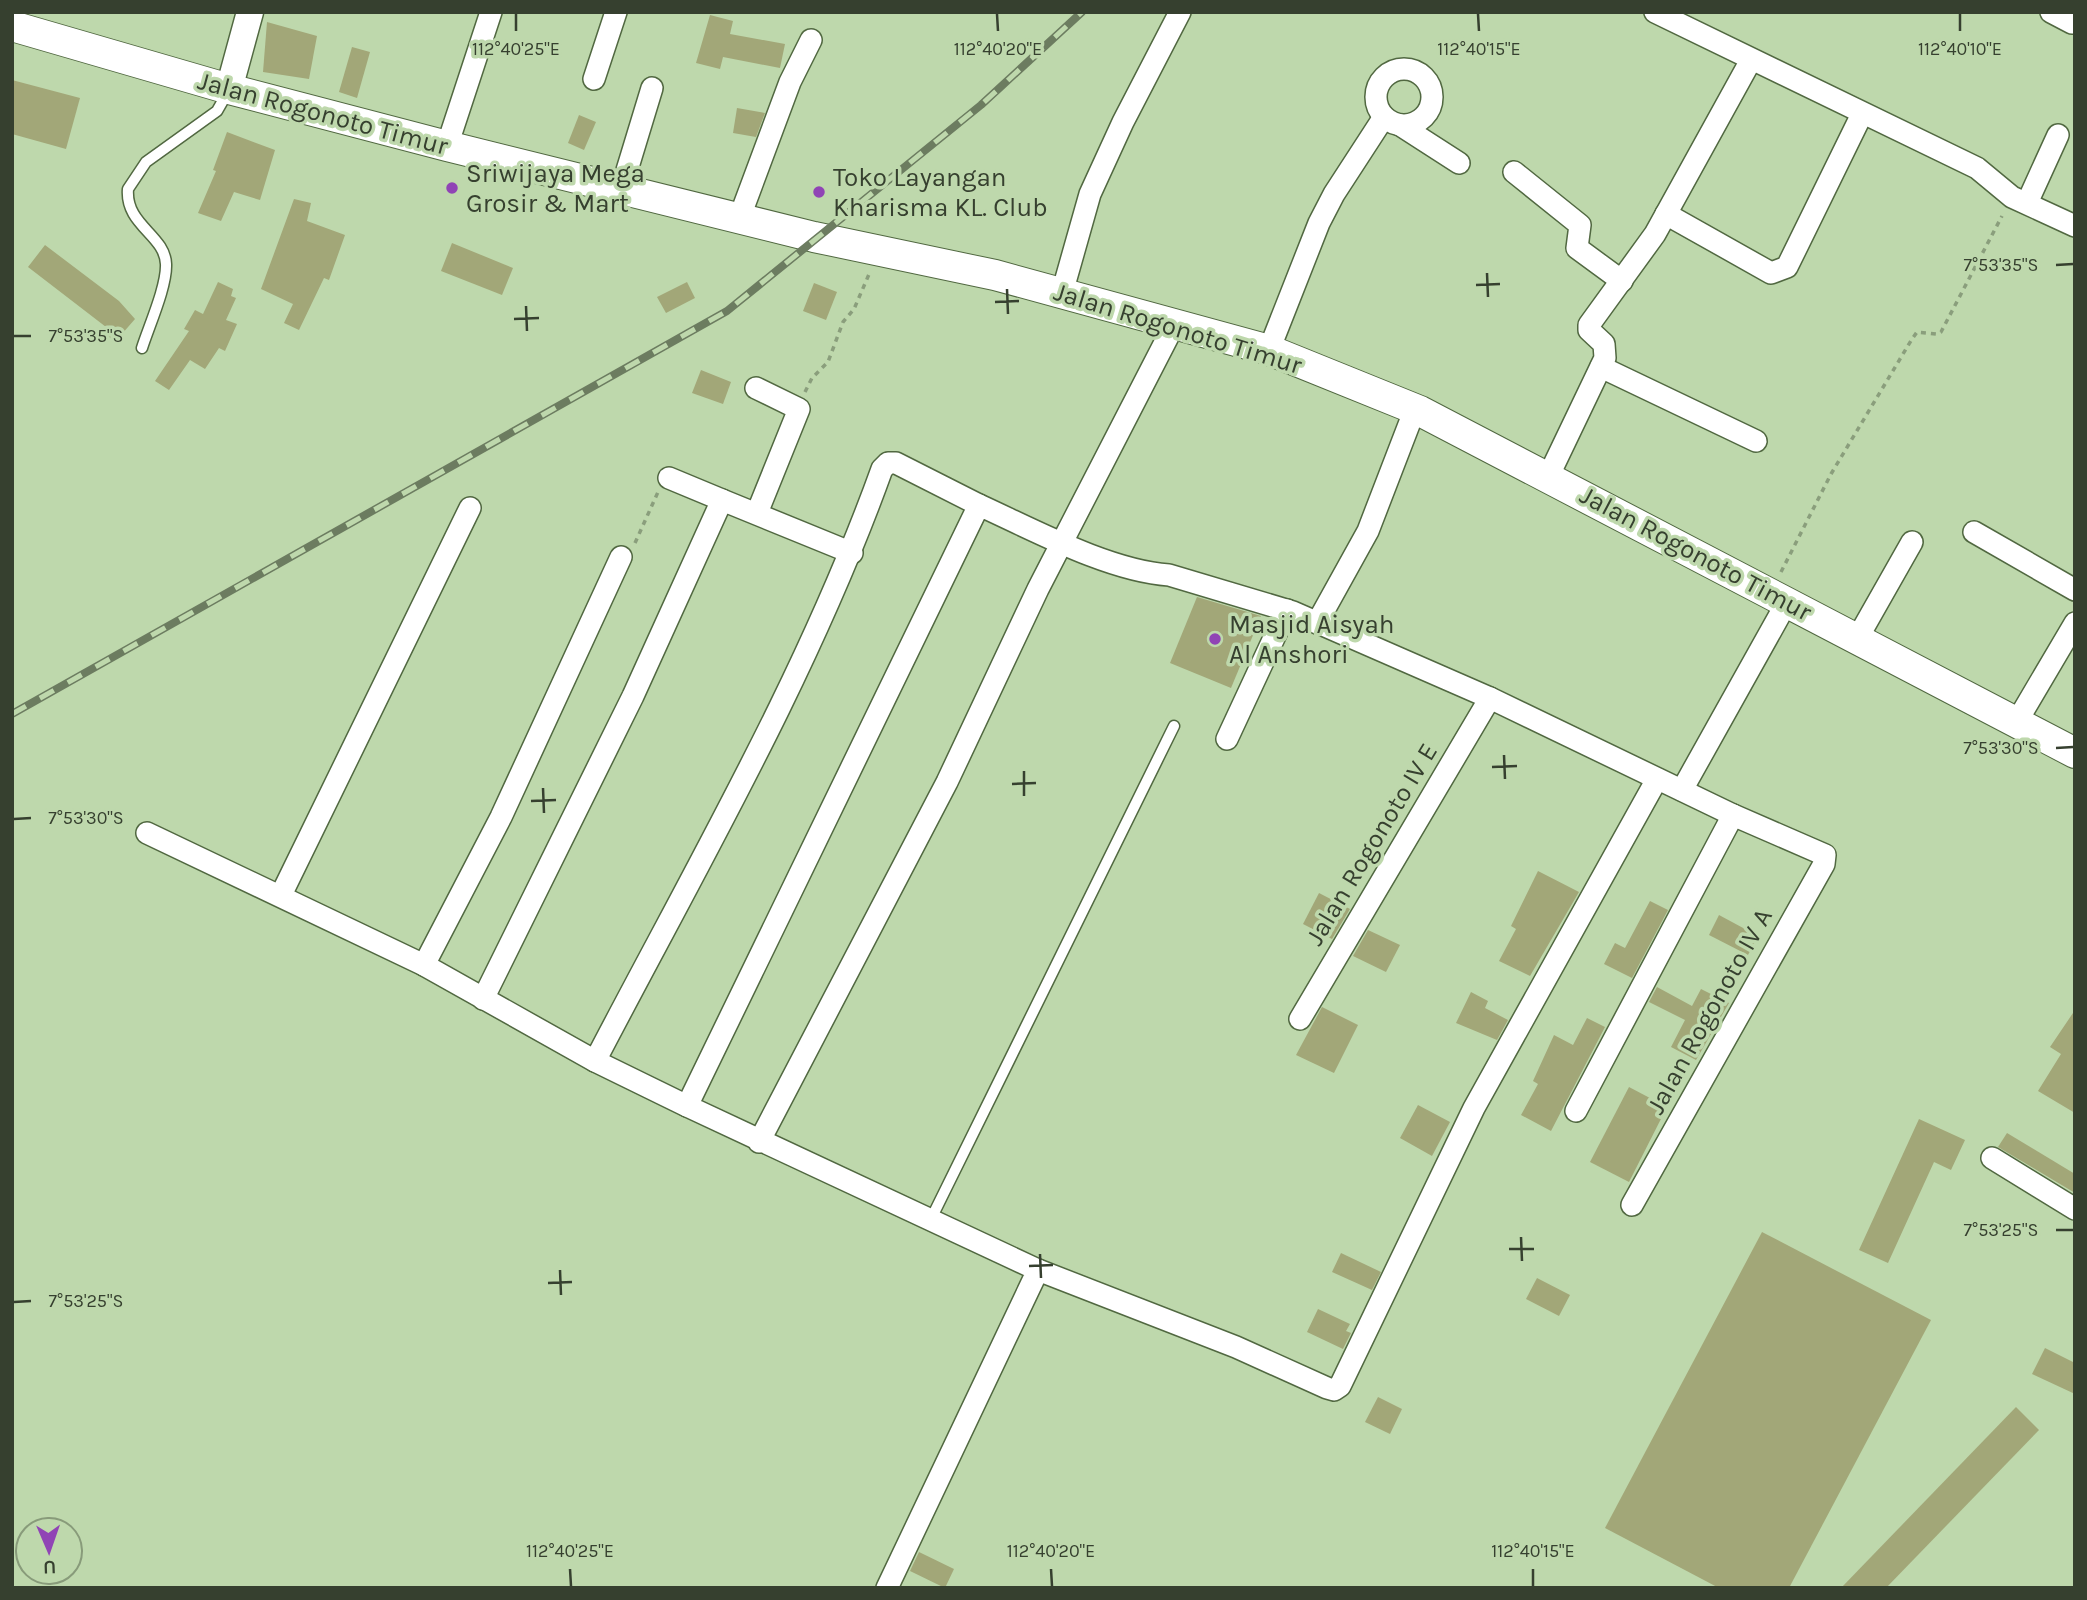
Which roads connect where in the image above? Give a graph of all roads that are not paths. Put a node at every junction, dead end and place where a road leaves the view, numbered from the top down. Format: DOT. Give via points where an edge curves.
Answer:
graph roads {
  1 [pos="250,12"];
  2 [pos="491,12"];
  3 [pos="617,12"];
  4 [pos="1180,12"];
  5 [pos="1655,12"];
  6 [pos="2051,12"];
  7 [pos="2072,23"];
  8 [pos="12,26"];
  9 [pos="811,40"];
  10 [pos="1751,60"];
  11 [pos="594,79"];
  12 [pos="652,88"];
  13 [pos="229,89"];
  14 [pos="1862,114"];
  15 [pos="2058,135"];
  16 [pos="447,146"];
  17 [pos="1459,163"];
  18 [pos="1514,173"];
  19 [pos="621,190"];
  20 [pos="2020,200"];
  21 [pos="1666,214"];
  22 [pos="739,219"];
  23 [pos="2075,226"];
  24 [pos="1622,281"];
  25 [pos="1062,293"];
  26 [pos="1175,323"];
  27 [pos="142,348"];
  28 [pos="1269,350"];
  29 [pos="1601,367"];
  30 [pos="755,388"];
  31 [pos="1415,409"];
  32 [pos="1756,441"];
  33 [pos="1549,475"];
  34 [pos="669,478"];
  35 [pos="722,500"];
  36 [pos="979,505"];
  37 [pos="470,508"];
  38 [pos="757,513"];
  39 [pos="1975,532"];
  40 [pos="1912,542"];
  41 [pos="1063,544"];
  42 [pos="852,553"];
  43 [pos="621,557"];
  44 [pos="2075,590"];
  45 [pos="1779,597"];
  46 [pos="1287,610"];
  47 [pos="1317,623"];
  48 [pos="2075,623"];
  49 [pos="1857,639"];
  50 [pos="1490,698"];
  51 [pos="2017,723"];
  52 [pos="1174,726"];
  53 [pos="1227,739"];
  54 [pos="2075,753"];
  55 [pos="1657,779"];
  56 [pos="1682,790"];
  57 [pos="1733,815"];
  58 [pos="147,833"];
  59 [pos="281,895"];
  60 [pos="424,965"];
  61 [pos="483,999"];
  62 [pos="1300,1018"];
  63 [pos="595,1060"];
  64 [pos="687,1106"];
  65 [pos="1576,1111"];
  66 [pos="759,1142"];
  67 [pos="1992,1158"];
  68 [pos="1632,1205"];
  69 [pos="2075,1209"];
  70 [pos="930,1221"];
  71 [pos="1038,1270"];
  72 [pos="887,1588"];
  1 -- 13 [label="street"];
  2 -- 16 [label="street"];
  3 -- 11 [label="street"];
  4 -- 25 [label="street" via="1090,194"];
  5 -- 10 [label="street"];
  6 -- 7 [label="street"];
  8 -- 13 [label="main road, Jalan Rogonoto Timur"];
  9 -- 22 [label="street" via="785,93"];
  10 -- 14 [label="street"];
  10 -- 21 [label="street"];
  12 -- 19 [label="street"];
  13 -- 16 [label="main road, Jalan Rogonoto Timur"];
  13 -- 27 [label="lane" via="217,111 146,162 128,189 135,221 162,250 166,264"];
  14 -- 20 [label="street" via="1977,169"];
  14 -- 21 [label="street" via="1781,272 1771,273"];
  15 -- 20 [label="street"];
  16 -- 19 [label="main road, Jalan Rogonoto Timur"];
  17 -- 28 [label="street" via="1392,121 1334,194"];
  18 -- 24 [label="street" via="1580,225 1577,248"];
  19 -- 22 [label="main road, Jalan Rogonoto Timur"];
  20 -- 23 [label="street"];
  21 -- 24 [label="street"];
  22 -- 25 [label="main road, Jalan Rogonoto Timur"];
  24 -- 29 [label="street" via="1589,325 1607,350"];
  25 -- 26 [label="main road, Jalan Rogonoto Timur"];
  26 -- 28 [label="main road, Jalan Rogonoto Timur"];
  26 -- 41 [label="street"];
  28 -- 31 [label="main road, Jalan Rogonoto Timur"];
  29 -- 32 [label="street"];
  29 -- 33 [label="street"];
  30 -- 38 [label="street" via="799,409"];
  31 -- 33 [label="main road, Jalan Rogonoto Timur"];
  31 -- 47 [label="street" via="1368,531"];
  33 -- 45 [label="main road, Jalan Rogonoto Timur"];
  34 -- 35 [label="street"];
  35 -- 38 [label="street"];
  35 -- 61 [label="street" via="633,696"];
  36 -- 41 [label="street"];
  36 -- 42 [label="street" via="888,463"];
  36 -- 64 [label="street"];
  37 -- 59 [label="street"];
  38 -- 42 [label="street"];
  39 -- 44 [label="street"];
  40 -- 49 [label="street"];
  41 -- 46 [label="street" via="1150,574 1168,575"];
  41 -- 66 [label="street" via="947,782"];
  42 -- 63 [label="street" via="752,760"];
  43 -- 60 [label="street" via="501,817"];
  45 -- 49 [label="main road, Jalan Rogonoto Timur"];
  45 -- 56 [label="street"];
  46 -- 47 [label="street"];
  46 -- 53 [label="street"];
  47 -- 50 [label="street"];
  48 -- 51 [label="street"];
  49 -- 51 [label="main road, Jalan Rogonoto Timur"];
  50 -- 55 [label="street"];
  50 -- 62 [label="street, Jalan Rogonoto IV E"];
  51 -- 54 [label="main road, Jalan Rogonoto Timur"];
  52 -- 70 [label="lane"];
  55 -- 56 [label="street"];
  55 -- 71 [label="street" via="1474,1108 1340,1386 1326,1388 1236,1347"];
  56 -- 57 [label="street"];
  57 -- 65 [label="street"];
  57 -- 68 [label="street, Jalan Rogonoto IV A" via="1814,849 1825,855 1824,864"];
  58 -- 59 [label="street"];
  59 -- 60 [label="street"];
  60 -- 61 [label="street"];
  61 -- 63 [label="street"];
  63 -- 64 [label="street"];
  64 -- 66 [label="street"];
  66 -- 70 [label="street"];
  67 -- 69 [label="street"];
  70 -- 71 [label="street"];
  71 -- 72 [label="street"];
}
